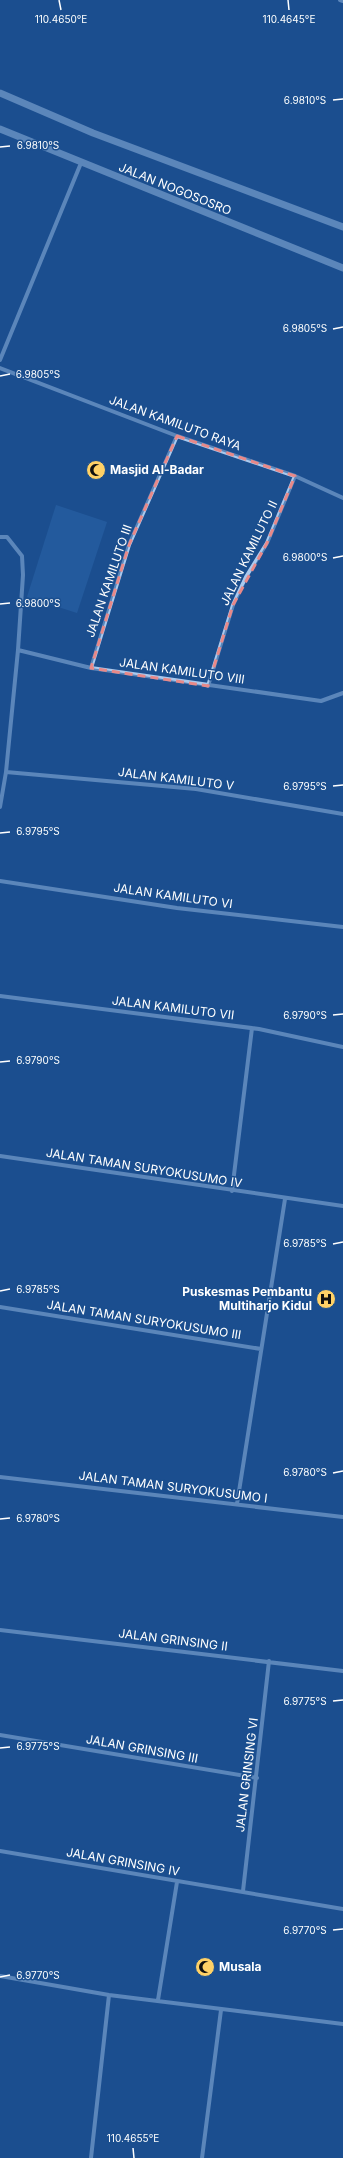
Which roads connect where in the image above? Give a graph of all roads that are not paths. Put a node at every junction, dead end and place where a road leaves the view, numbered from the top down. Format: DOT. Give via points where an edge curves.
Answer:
graph roads {
  1 [pos="340,0"];
  2 [pos="343,1"];
  3 [pos="0,93"];
  4 [pos="0,129"];
  5 [pos="81,163"];
  6 [pos="343,227"];
  7 [pos="343,268"];
  8 [pos="0,360"];
  9 [pos="0,368"];
  10 [pos="177,436"];
  11 [pos="295,476"];
  12 [pos="343,498"];
  13 [pos="0,537"];
  14 [pos="18,650"];
  15 [pos="91,668"];
  16 [pos="208,686"];
  17 [pos="343,693"];
  18 [pos="6,772"];
  19 [pos="0,807"];
  20 [pos="343,814"];
  21 [pos="0,881"];
  22 [pos="343,927"];
  23 [pos="0,996"];
  24 [pos="252,1028"];
  25 [pos="343,1048"];
  26 [pos="0,1156"];
  27 [pos="232,1191"];
  28 [pos="285,1199"];
  29 [pos="343,1206"];
  30 [pos="0,1307"];
  31 [pos="261,1349"];
  32 [pos="0,1476"];
  33 [pos="238,1504"];
  34 [pos="343,1517"];
  35 [pos="0,1630"];
  36 [pos="269,1661"];
  37 [pos="343,1671"];
  38 [pos="0,1735"];
  39 [pos="257,1778"];
  40 [pos="0,1851"];
  41 [pos="177,1882"];
  42 [pos="243,1891"];
  43 [pos="343,1909"];
  44 [pos="0,1976"];
  45 [pos="109,1995"];
  46 [pos="158,2000"];
  47 [pos="221,2010"];
  48 [pos="343,2024"];
  49 [pos="91,2158"];
  50 [pos="202,2158"];
  1 -- 2 [label="street"];
  3 -- 6 [label="street, JALAN NOGOSOSRO" via="93,133"];
  4 -- 5 [label="street, JALAN NOGOSOSRO"];
  5 -- 7 [label="street, JALAN NOGOSOSRO"];
  5 -- 8 [label="street"];
  9 -- 10 [label="street, JALAN KAMILUTO RAYA"];
  10 -- 11 [label="street, JALAN KAMILUTO RAYA"];
  10 -- 15 [label="street, JALAN KAMILUTO III" via="129,545"];
  11 -- 12 [label="street, JALAN KAMILUTO RAYA"];
  11 -- 16 [label="street, JALAN KAMILUTO II" via="266,543 233,605"];
  13 -- 14 [label="street" via="7,537 22,556"];
  14 -- 15 [label="street, JALAN KAMILUTO VIII"];
  14 -- 18 [label="street"];
  15 -- 16 [label="street, JALAN KAMILUTO VIII"];
  16 -- 17 [label="street, JALAN KAMILUTO VIII" via="321,701"];
  18 -- 19 [label="street"];
  18 -- 20 [label="street, JALAN KAMILUTO V" via="196,789"];
  21 -- 22 [label="street, JALAN KAMILUTO VI" via="177,908"];
  23 -- 24 [label="street, JALAN KAMILUTO VII"];
  24 -- 25 [label="street, JALAN KAMILUTO VII"];
  24 -- 27 [label="street"];
  26 -- 27 [label="street, JALAN TAMAN SURYOKUSUMO IV"];
  27 -- 28 [label="street, JALAN TAMAN SURYOKUSUMO IV"];
  28 -- 29 [label="street, JALAN TAMAN SURYOKUSUMO IV"];
  28 -- 31 [label="street"];
  30 -- 31 [label="street, JALAN TAMAN SURYOKUSUMO III"];
  31 -- 33 [label="street"];
  32 -- 33 [label="street, JALAN TAMAN SURYOKUSUMO I"];
  33 -- 34 [label="street, JALAN TAMAN SURYOKUSUMO I"];
  35 -- 36 [label="street, JALAN GRINSING II"];
  36 -- 37 [label="street, JALAN GRINSING II"];
  36 -- 39 [label="street, JALAN GRINSING VI"];
  38 -- 39 [label="street, JALAN GRINSING III"];
  39 -- 42 [label="street, JALAN GRINSING VI"];
  40 -- 41 [label="street, JALAN GRINSING IV"];
  41 -- 42 [label="street, JALAN GRINSING IV"];
  41 -- 46 [label="street"];
  42 -- 43 [label="street, JALAN GRINSING IV"];
  44 -- 45 [label="street"];
  45 -- 46 [label="street"];
  45 -- 49 [label="street"];
  46 -- 47 [label="street"];
  47 -- 48 [label="street"];
  47 -- 50 [label="street"];
}
